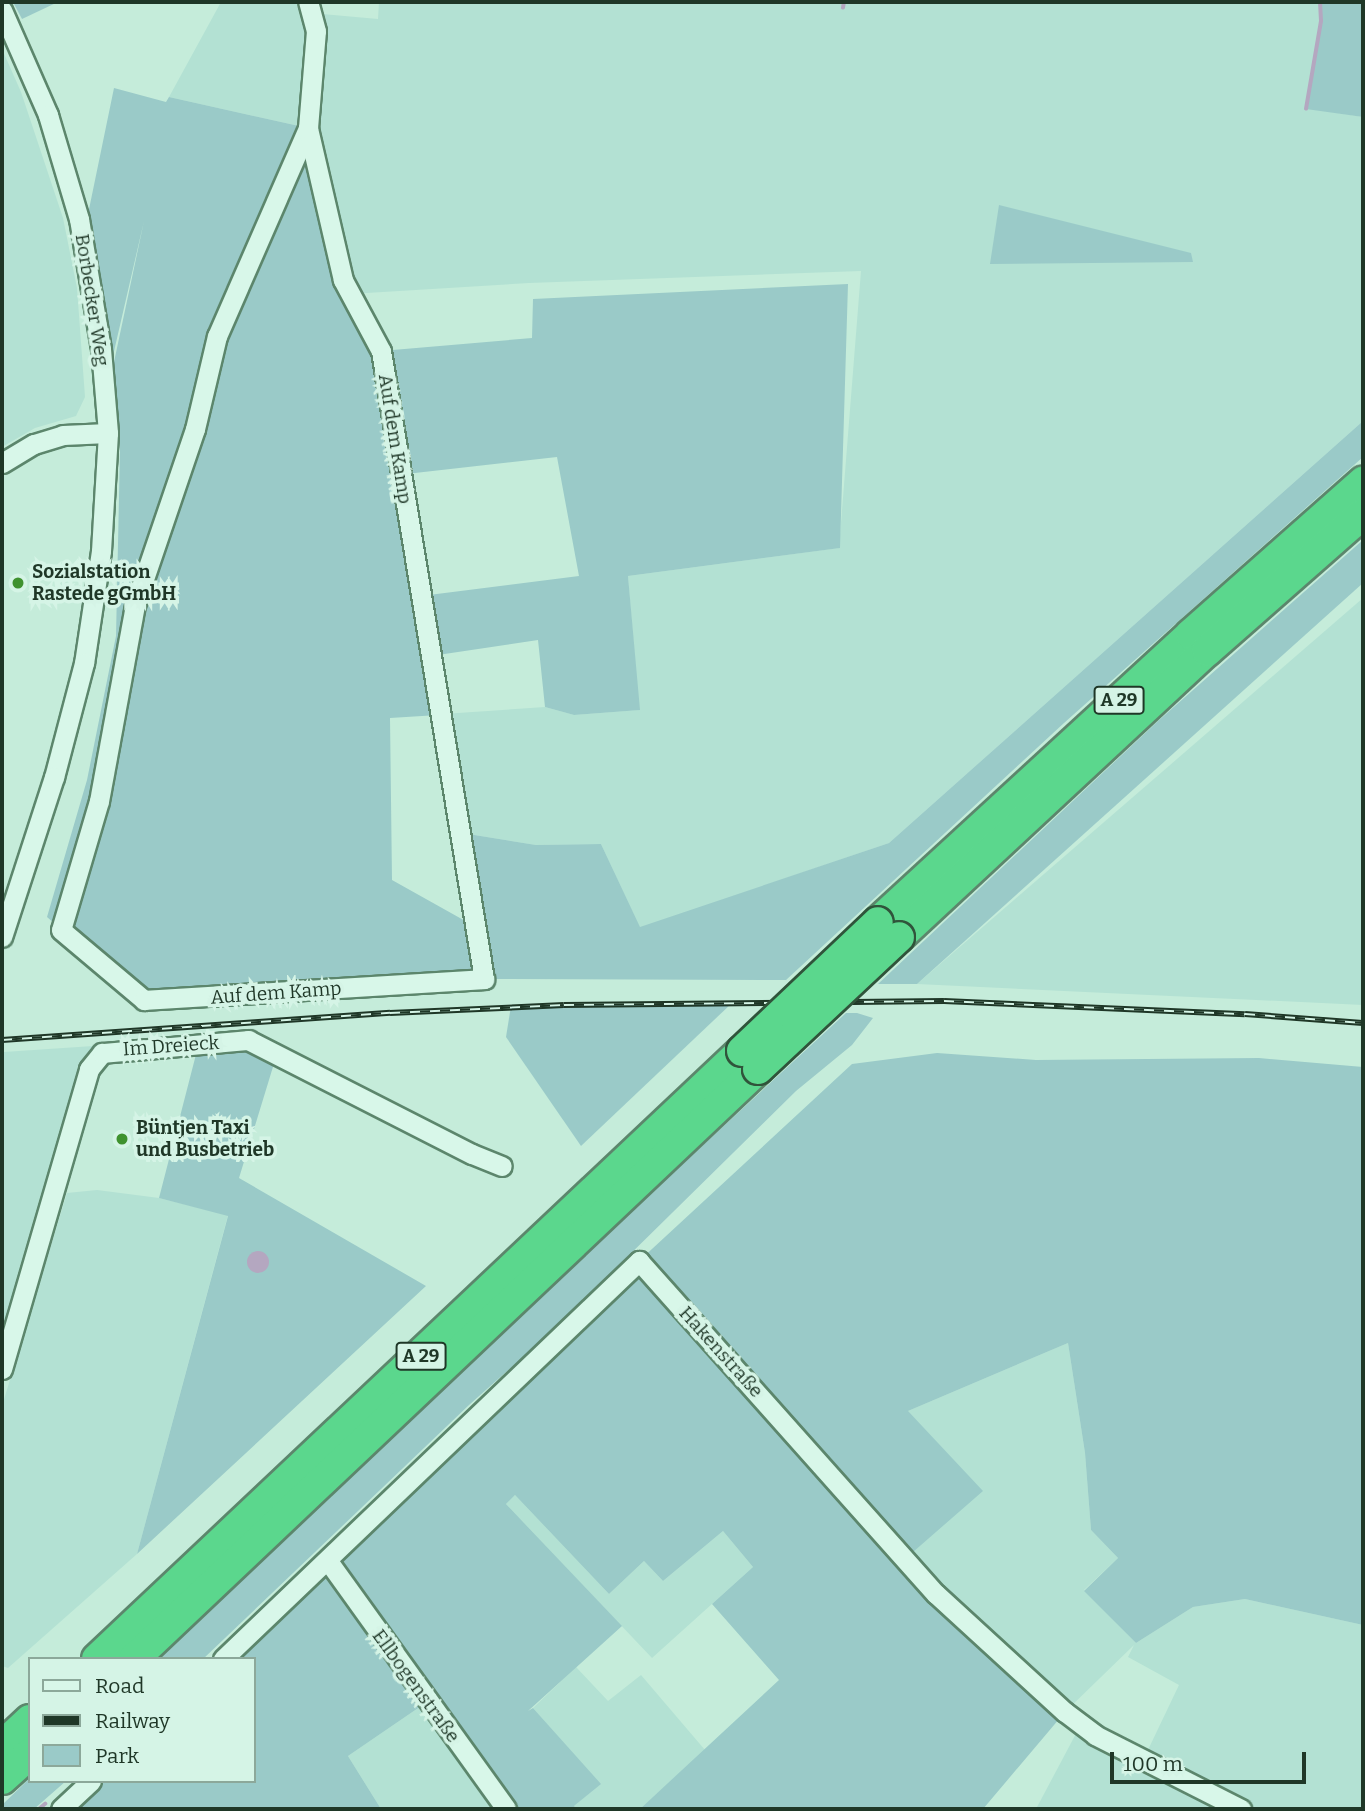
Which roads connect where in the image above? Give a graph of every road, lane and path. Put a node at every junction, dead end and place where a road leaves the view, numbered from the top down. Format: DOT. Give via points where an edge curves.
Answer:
graph roads {
  1 [pos="308,2"];
  2 [pos="2,10"];
  3 [pos="308,128"];
  4 [pos="107,433"];
  5 [pos="2,463"];
  6 [pos="1363,482"];
  7 [pos="1363,514"];
  8 [pos="889,930"];
  9 [pos="2,937"];
  10 [pos="750,1060"];
  11 [pos="502,1166"];
  12 [pos="2,1369"];
  13 [pos="328,1561"];
  14 [pos="99,1657"];
  15 [pos="136,1657"];
  16 [pos="225,1657"];
  17 [pos="28,1722"];
  18 [pos="2,1746"];
  19 [pos="28,1756"];
  20 [pos="2,1779"];
  21 [pos="89,1783"];
  22 [pos="61,1809"];
  23 [pos="506,1809"];
  24 [pos="1241,1809"];
  1 -- 3 [label="street" via="316,31"];
  2 -- 4 [label="street, Borbecker Weg" via="48,115 79,219 101,349"];
  3 -- 3 [label="street, Auf dem Kamp" via="218,336 195,429 135,605 99,800 61,930 144,1000 484,979 381,351 343,280"];
  4 -- 5 [label="street" via="63,435 34,444"];
  4 -- 9 [label="street, Borbecker Weg" via="95,604 71,718"];
  6 -- 8 [label="highway, A 29" via="1191,634"];
  7 -- 8 [label="highway, A 29"];
  8 -- 10 [label="highway, A 29, bridge"];
  10 -- 14 [label="highway, A 29"];
  10 -- 15 [label="highway, A 29"];
  11 -- 12 [label="street, Im Dreieck" via="248,1041 103,1053 89,1069"];
  13 -- 16 [label="street, Hakenstraße"];
  13 -- 23 [label="street, Ellbogenstraße"];
  13 -- 24 [label="street, Hakenstraße" via="639,1261 936,1594 1065,1712 1096,1735"];
  17 -- 18 [label="highway"];
  19 -- 20 [label="highway"];
  21 -- 22 [label="street"];
}
